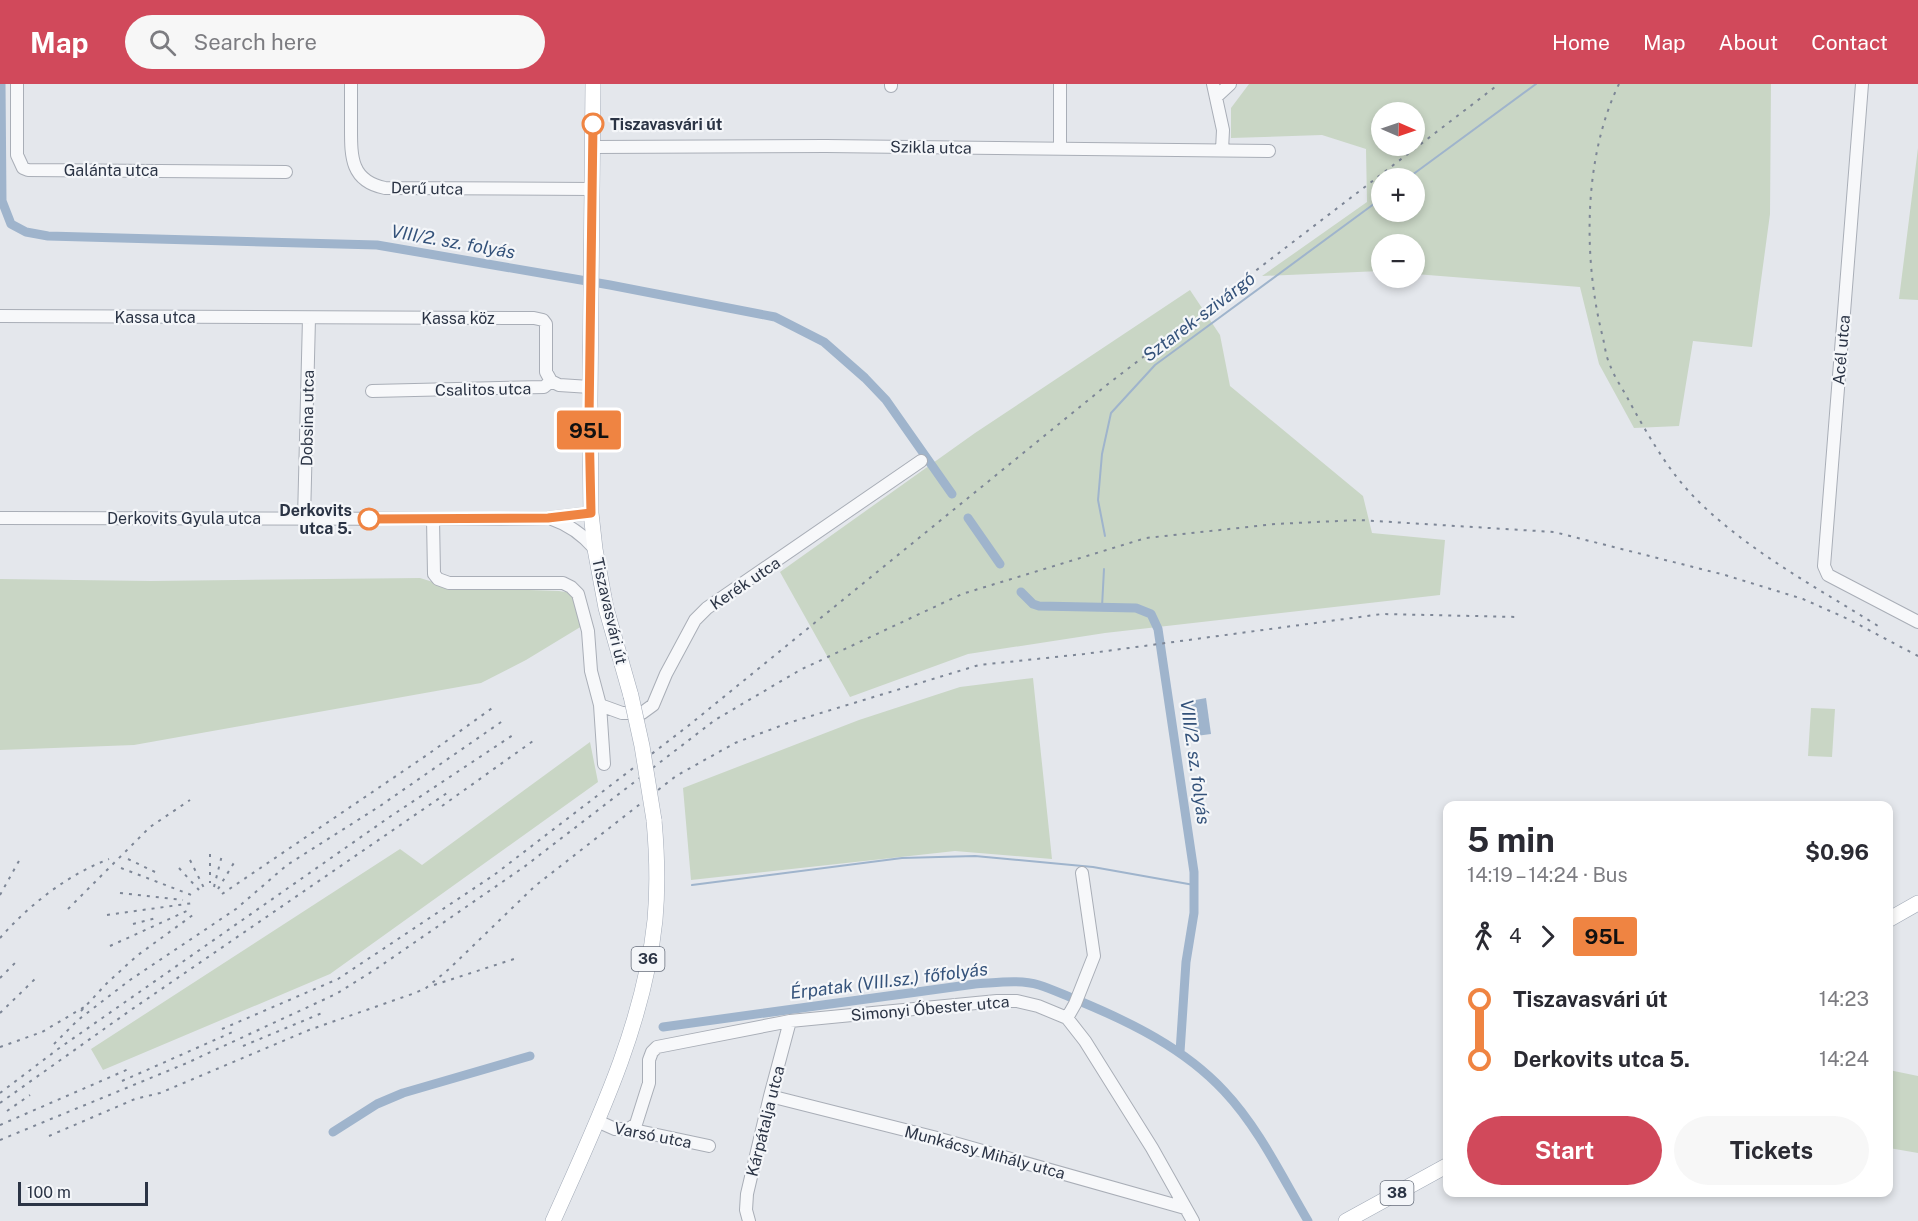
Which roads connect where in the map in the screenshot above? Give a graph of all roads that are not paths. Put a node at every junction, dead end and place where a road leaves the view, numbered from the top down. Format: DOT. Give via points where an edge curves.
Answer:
graph roads {
  1 [pos="17,84"];
  2 [pos="351,84"];
  3 [pos="594,84"];
  4 [pos="1060,84"];
  5 [pos="1213,84"];
  6 [pos="1230,84"];
  7 [pos="1862,84"];
  8 [pos="1216,97"];
  9 [pos="593,147"];
  10 [pos="1060,148"];
  11 [pos="1222,150"];
  12 [pos="1269,151"];
  13 [pos="286,172"];
  14 [pos="592,189"];
  15 [pos="0,316"];
  16 [pos="309,318"];
  17 [pos="551,381"];
  18 [pos="590,387"];
  19 [pos="372,391"];
  20 [pos="921,461"];
  21 [pos="591,513"];
  22 [pos="0,518"];
  23 [pos="548,518"];
  24 [pos="304,519"];
  25 [pos="433,519"];
  26 [pos="595,549"];
  27 [pos="1918,622"];
  28 [pos="600,705"];
  29 [pos="604,764"];
  30 [pos="1082,873"];
  31 [pos="1918,903"];
  32 [pos="1893,917"];
  33 [pos="1067,1018"];
  34 [pos="790,1021"];
  35 [pos="770,1096"];
  36 [pos="597,1121"];
  37 [pos="629,1130"];
  38 [pos="709,1146"];
  39 [pos="1443,1168"];
  40 [pos="1185,1208"];
  41 [pos="553,1221"];
  42 [pos="749,1221"];
  43 [pos="1193,1221"];
  44 [pos="1346,1221"];
  1 -- 13 [label="street, Galánta utca" via="17,155 22,168 28,170"];
  2 -- 14 [label="street, Derű utca" via="351,157 356,170 372,186"];
  3 -- 9 [label="main road, Tiszavasvári út / 36"];
  4 -- 10 [label="street"];
  5 -- 8 [label="street"];
  6 -- 8 [label="street"];
  7 -- 27 [label="street, Acél utca" via="1824,566 1828,575"];
  8 -- 11 [label="street" via="1223,130"];
  9 -- 10 [label="street, Szikla utca"];
  9 -- 14 [label="main road, Tiszavasvári út / 36"];
  10 -- 11 [label="street, Szikla utca"];
  11 -- 12 [label="street, Szikla utca"];
  14 -- 18 [label="main road, Tiszavasvári út / 36"];
  15 -- 16 [label="street, Kassa utca"];
  16 -- 17 [label="street, Kassa köz" via="543,320 546,372"];
  16 -- 24 [label="street, Dobsina utca"];
  17 -- 18 [label="street, Csalitos utca"];
  17 -- 19 [label="street, Csalitos utca" via="544,387"];
  18 -- 21 [label="main road, Tiszavasvári út / 36"];
  20 -- 28 [label="street, Kerék utca" via="707,608 695,620 653,705 642,712 622,713"];
  21 -- 23 [label="street, Derkovits Gyula utca"];
  21 -- 26 [label="main road, Tiszavasvári út / 36"];
  22 -- 24 [label="street, Derkovits Gyula utca"];
  23 -- 25 [label="street, Derkovits Gyula utca"];
  23 -- 26 [label="street, Derkovits Gyula utca" via="568,525"];
  24 -- 25 [label="street, Derkovits Gyula utca"];
  25 -- 28 [label="street" via="434,574 438,579 449,583 563,583 578,594"];
  26 -- 36 [label="main road, Tiszavasvári út / 36, bridge" via="642,746 654,820 657,888 648,963 636,1012"];
  28 -- 29 [label="street"];
  30 -- 33 [label="street" via="1094,956"];
  31 -- 32 [label="main road"];
  33 -- 34 [label="street, Simonyi Óbester utca" via="1038,1006 997,1000"];
  33 -- 40 [label="street, Simonyi Óbester utca" via="1152,1148"];
  34 -- 35 [label="street, Kárpátalja utca"];
  34 -- 37 [label="street, Simonyi Óbester utca" via="657,1047 649,1060 649,1083 636,1124"];
  35 -- 40 [label="street, Munkácsy Mihály utca"];
  35 -- 42 [label="street, Kárpátalja utca" via="747,1194"];
  36 -- 37 [label="street, Varsó utca"];
  36 -- 41 [label="main road, 36"];
  37 -- 38 [label="street, Varsó utca"];
  39 -- 44 [label="main road, 38"];
  40 -- 43 [label="street"];
}
